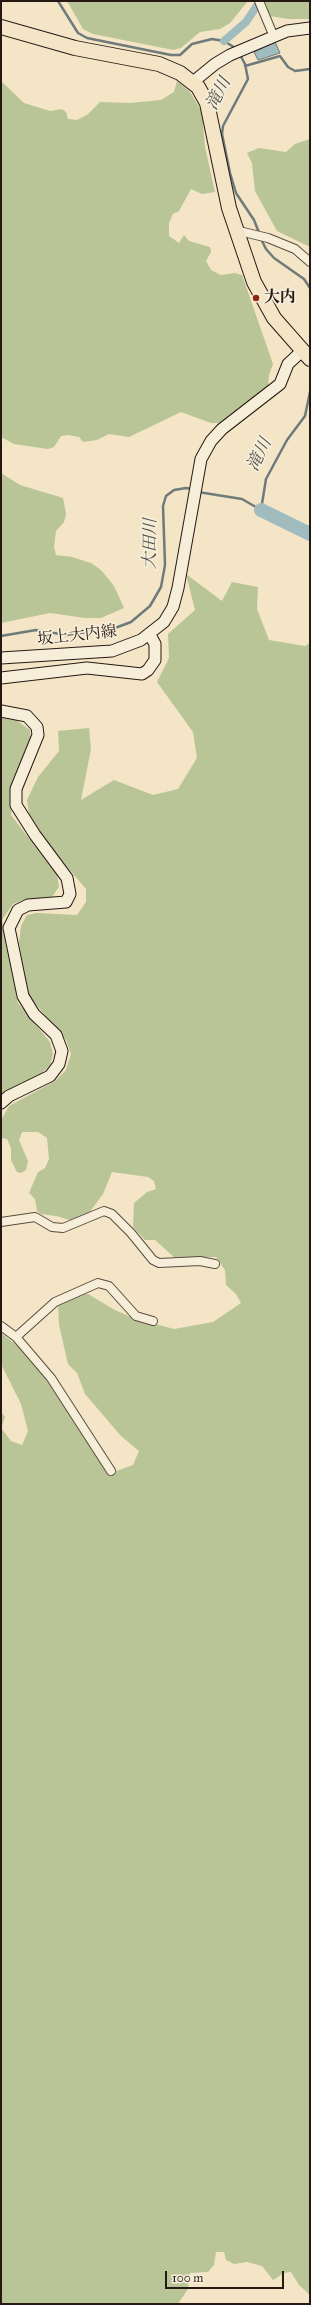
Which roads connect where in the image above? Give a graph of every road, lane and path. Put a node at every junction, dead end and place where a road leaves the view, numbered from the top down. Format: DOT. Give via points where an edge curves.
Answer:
graph roads {
  1 [pos="259,1"];
  2 [pos="1,27"];
  3 [pos="310,28"];
  4 [pos="274,37"];
  5 [pos="193,82"];
  6 [pos="235,230"];
  7 [pos="310,262"];
  8 [pos="308,356"];
  9 [pos="150,635"];
  10 [pos="1,658"];
  11 [pos="1,678"];
  12 [pos="1,711"];
  13 [pos="1,1103"];
  14 [pos="1,1222"];
  15 [pos="215,1264"];
  16 [pos="153,1321"];
  17 [pos="1,1326"];
  18 [pos="16,1336"];
  19 [pos="110,1471"];
  1 -- 4 [label="street"];
  2 -- 5 [label="highway" via="75,48 159,64"];
  3 -- 4 [label="street" via="287,31"];
  4 -- 5 [label="street" via="215,64"];
  5 -- 6 [label="highway" via="207,103"];
  6 -- 7 [label="street" via="250,232 295,249"];
  6 -- 8 [label="highway" via="263,301 283,329"];
  8 -- 9 [label="street, 坂上大内線" via="288,364 280,384 216,434 201,459 175,598 164,622"];
  9 -- 10 [label="street, 坂上大内線" via="112,651"];
  9 -- 11 [label="street" via="155,644 155,660 142,674 87,668"];
  12 -- 13 [label="street" via="27,716 37,727 38,736 16,789 16,805 67,878 70,894 66,902 28,905 18,910 9,928 23,996 34,1014 56,1035 62,1051 59,1064 50,1076 9,1096"];
  14 -- 15 [label="street" via="35,1216 52,1227 63,1228 104,1211 112,1214 132,1233 153,1260 159,1263 200,1261"];
  16 -- 18 [label="street" via="136,1316 109,1286 98,1283 55,1302"];
  17 -- 18 [label="street"];
  18 -- 19 [label="street" via="51,1378"];
}
